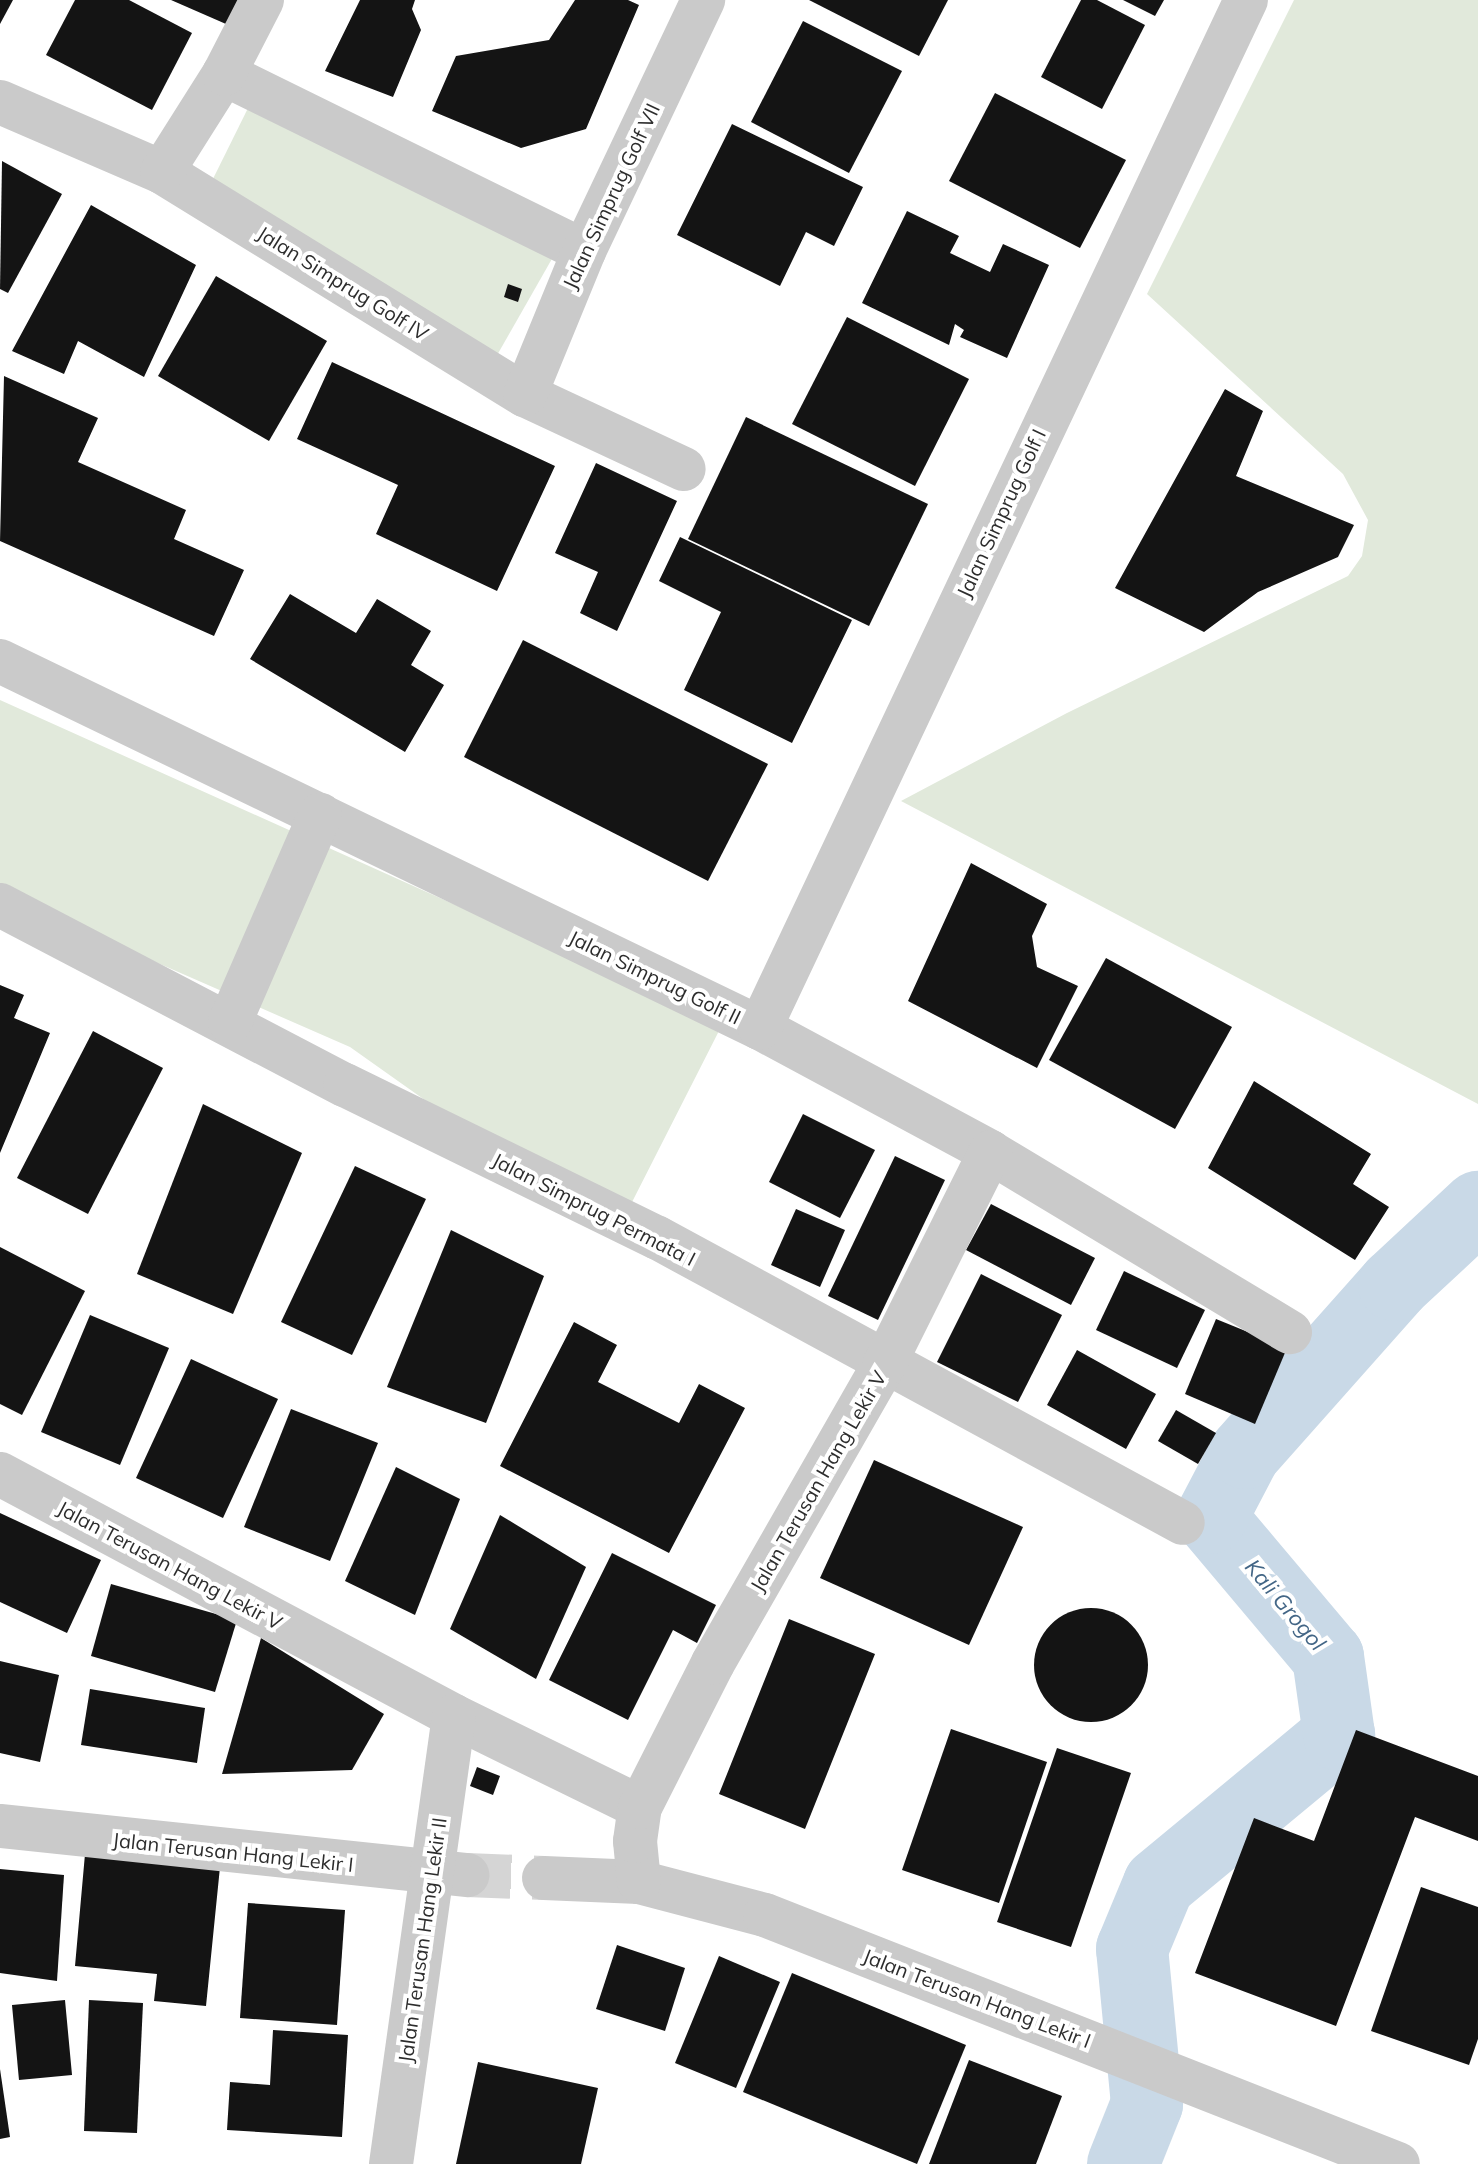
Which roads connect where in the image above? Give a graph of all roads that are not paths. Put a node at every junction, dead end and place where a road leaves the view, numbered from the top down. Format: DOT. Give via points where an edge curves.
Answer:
graph roads {
  1 [pos="262,0"];
  2 [pos="703,0"];
  3 [pos="1246,0"];
  4 [pos="224,74"];
  5 [pos="0,102"];
  6 [pos="162,172"];
  7 [pos="584,251"];
  8 [pos="525,395"];
  9 [pos="684,469"];
  10 [pos="0,661"];
  11 [pos="320,815"];
  12 [pos="0,905"];
  13 [pos="230,1022"];
  14 [pos="760,1028"];
  15 [pos="990,1152"];
  16 [pos="1290,1332"];
  17 [pos="884,1365"];
  18 [pos="0,1474"];
  19 [pos="1183,1523"];
  20 [pos="454,1716"];
  21 [pos="640,1807"];
  22 [pos="0,1826"];
  23 [pos="449,1874"];
  24 [pos="544,1878"];
  25 [pos="639,1882"];
  26 [pos="391,2164"];
  27 [pos="1397,2164"];
  1 -- 4 [label="street"];
  2 -- 7 [label="street, Jalan Simprug Golf VII"];
  3 -- 14 [label="street, Jalan Simprug Golf I"];
  4 -- 6 [label="street"];
  4 -- 7 [label="street"];
  5 -- 6 [label="street, Jalan Simprug Golf IV"];
  6 -- 8 [label="street, Jalan Simprug Golf IV"];
  7 -- 8 [label="street, Jalan Simprug Golf VII"];
  8 -- 9 [label="street, Jalan Simprug Golf IV"];
  10 -- 11 [label="street, Jalan Simprug Golf II"];
  11 -- 13 [label="street"];
  11 -- 14 [label="street, Jalan Simprug Golf II"];
  12 -- 13 [label="street, Jalan Simprug Permata I"];
  13 -- 17 [label="street, Jalan Simprug Permata I" via="345,1085 658,1238"];
  14 -- 15 [label="street, Jalan Simprug Golf II"];
  15 -- 16 [label="street, Jalan Simprug Golf II"];
  15 -- 17 [label="street, Jalan Terusan Hang Lekir V"];
  17 -- 19 [label="street, Jalan Simprug Permata I"];
  17 -- 21 [label="street, Jalan Terusan Hang Lekir V" via="713,1663"];
  18 -- 20 [label="street, Jalan Terusan Hang Lekir V"];
  20 -- 21 [label="street, Jalan Terusan Hang Lekir V"];
  20 -- 23 [label="street, Jalan Terusan Hang Lekir II"];
  21 -- 25 [label="street, Jalan Terusan Hang Lekir V" via="635,1841"];
  22 -- 23 [label="street, Jalan Terusan Hang Lekir I"];
  23 -- 26 [label="street, Jalan Terusan Hang Lekir II"];
  24 -- 25 [label="street, Jalan Terusan Hang Lekir I"];
  25 -- 27 [label="street, Jalan Terusan Hang Lekir I" via="765,1915"];
}
